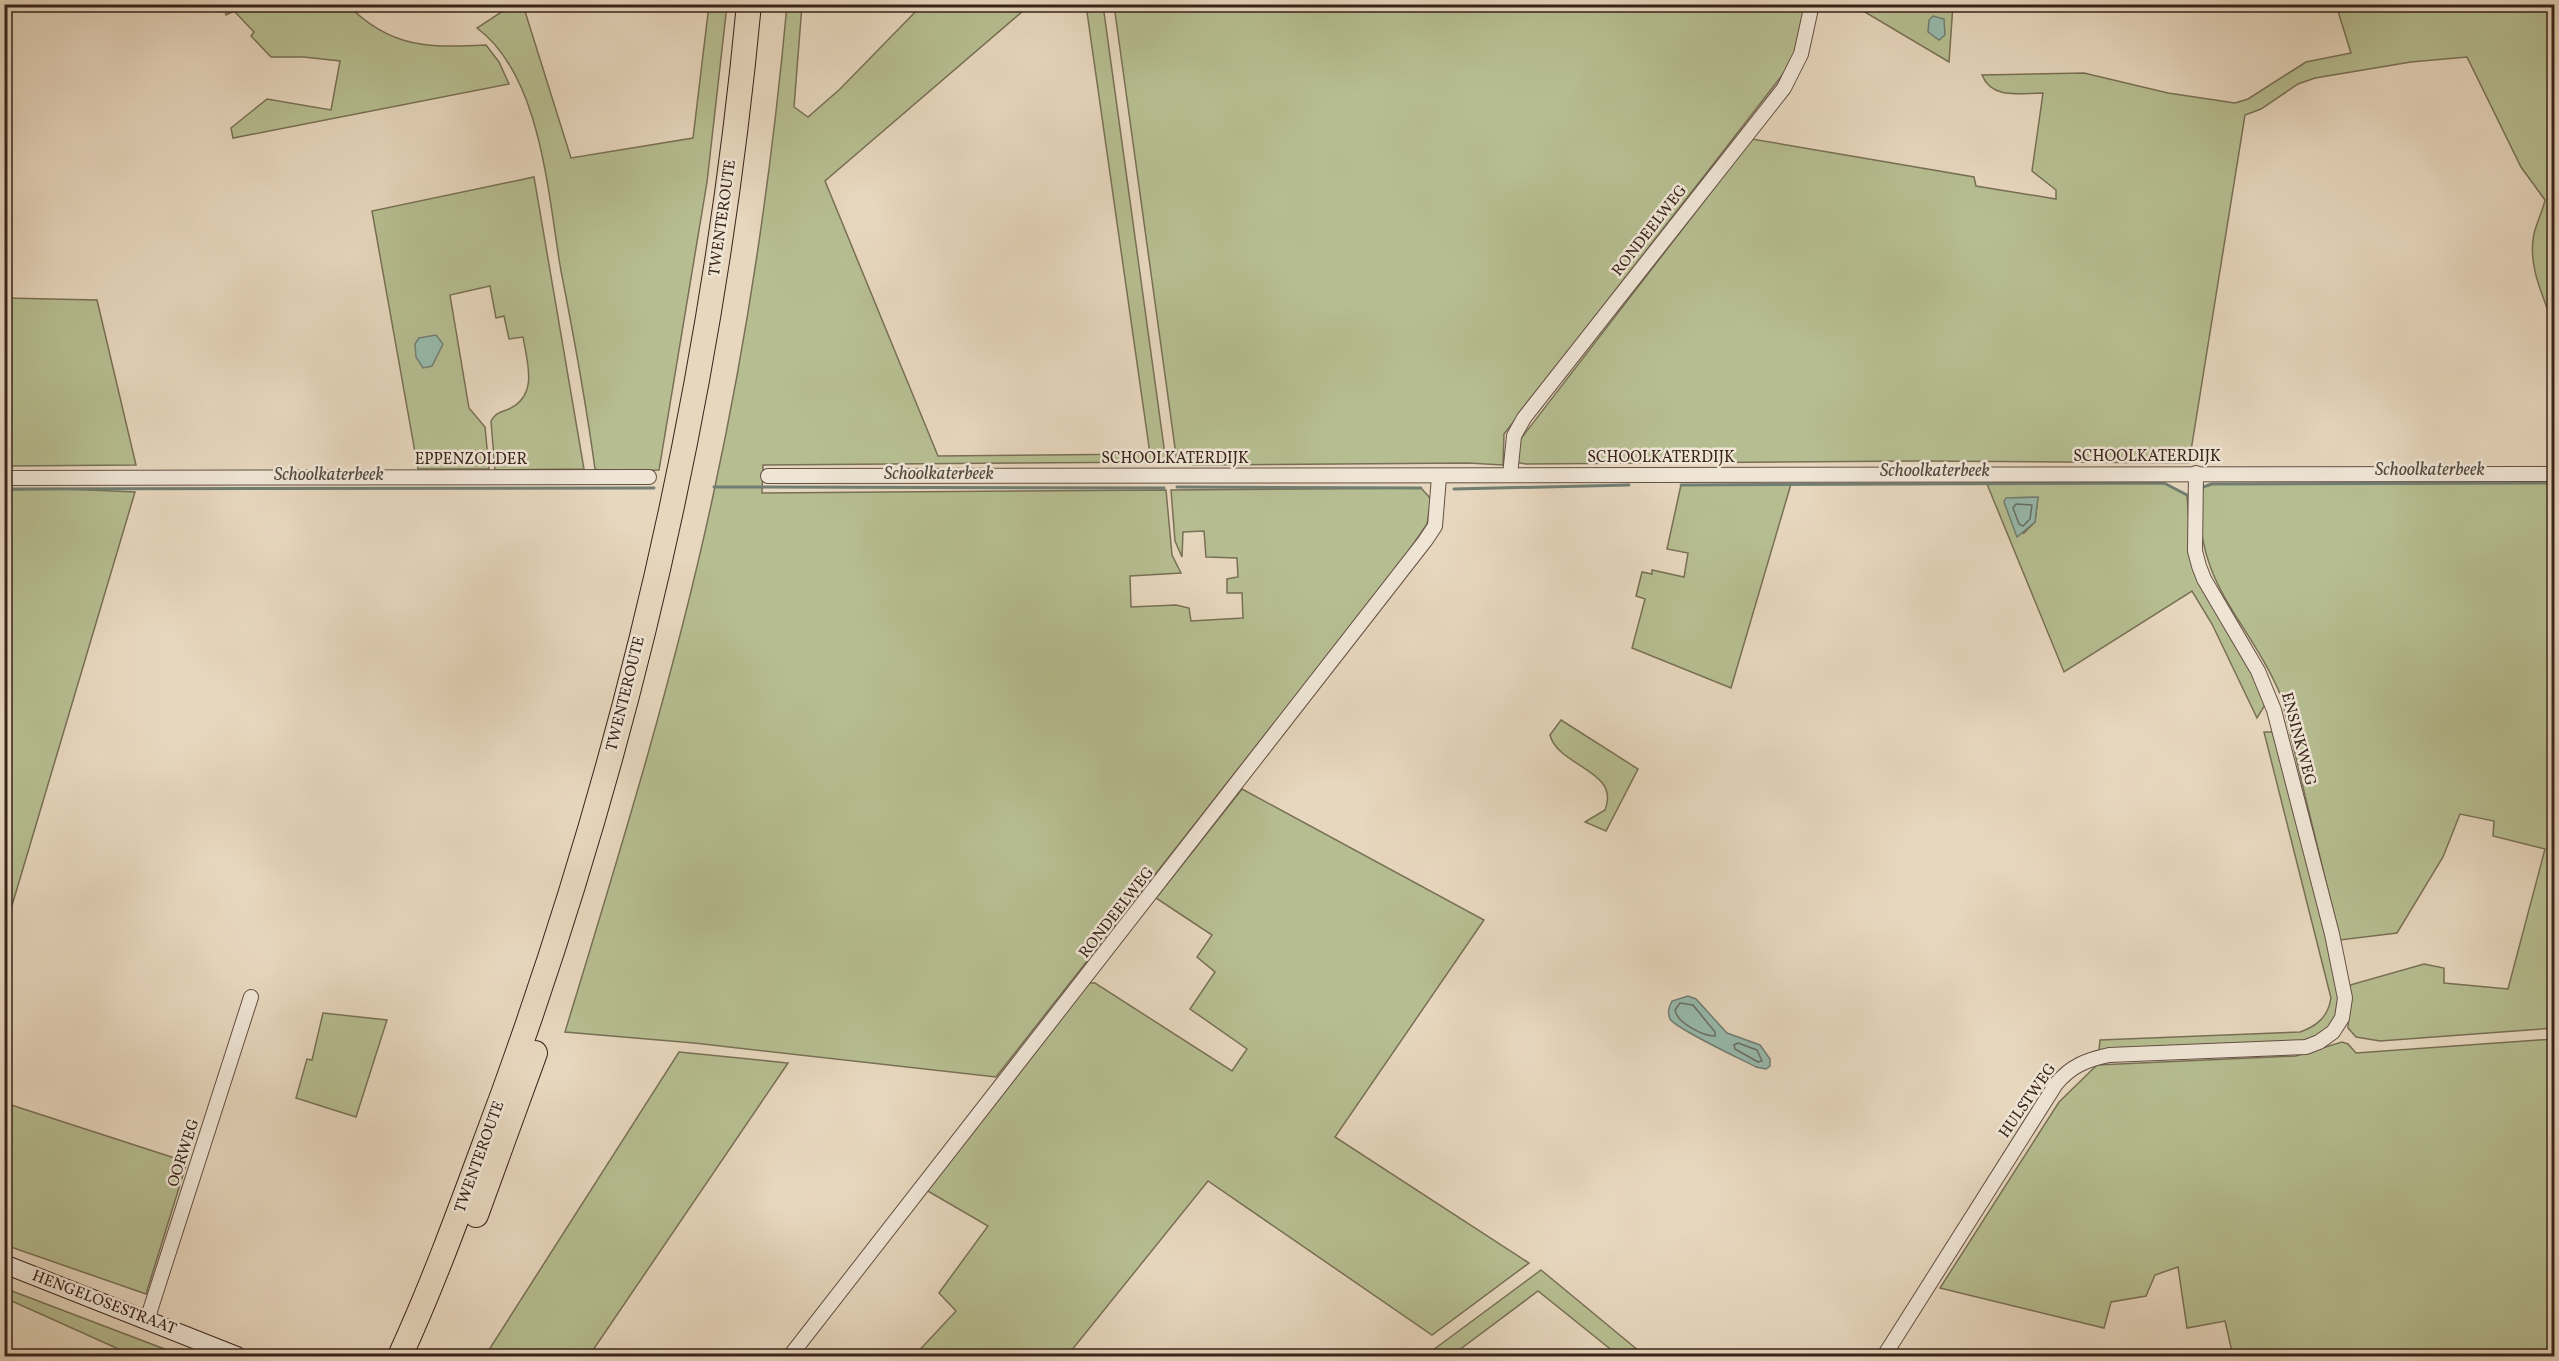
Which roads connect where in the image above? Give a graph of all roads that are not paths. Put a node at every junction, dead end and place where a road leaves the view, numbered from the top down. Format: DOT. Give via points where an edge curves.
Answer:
graph roads {
  1 [pos="749,4"];
  2 [pos="764,4"];
  3 [pos="1812,4"];
  4 [pos="2196,473"];
  5 [pos="2554,474"];
  6 [pos="1510,475"];
  7 [pos="649,477"];
  8 [pos="768,477"];
  9 [pos="1439,477"];
  10 [pos="4,478"];
  11 [pos="251,997"];
  12 [pos="2338,1025"];
  13 [pos="4,1264"];
  14 [pos="147,1320"];
  15 [pos="237,1356"];
  16 [pos="400,1356"];
  17 [pos="418,1356"];
  18 [pos="790,1356"];
  19 [pos="1884,1356"];
  1 -- 16 [label="highway, TWENTEROUTE" via="721,235 688,423 660,558 606,776 540,992 456,1221"];
  2 -- 17 [label="highway, TWENTEROUTE" via="744,192 709,399 675,560 620,778 555,995 496,1163"];
  3 -- 6 [label="street, RONDEELWEG" via="1802,54 1784,88 1524,418 1514,436"];
  4 -- 5 [label="street, SCHOOLKATERDIJK"];
  4 -- 6 [label="street, SCHOOLKATERDIJK"];
  4 -- 12 [label="street, ENSINKWEG" via="2195,551 2204,579 2258,672 2274,710 2332,934 2345,998"];
  6 -- 9 [label="street, SCHOOLKATERDIJK"];
  7 -- 10 [label="street, EPPENZOLDER"];
  8 -- 9 [label="street, SCHOOLKATERDIJK"];
  9 -- 18 [label="street, RONDEELWEG" via="1437,518 1425,541"];
  11 -- 14 [label="street, OORWEG"];
  12 -- 19 [label="street, HULSTWEG" via="2327,1037 2306,1047 2109,1055 2068,1070"];
  13 -- 14 [label="main road, HENGELOSESTRAAT"];
  14 -- 15 [label="main road, HENGELOSESTRAAT"];
}
